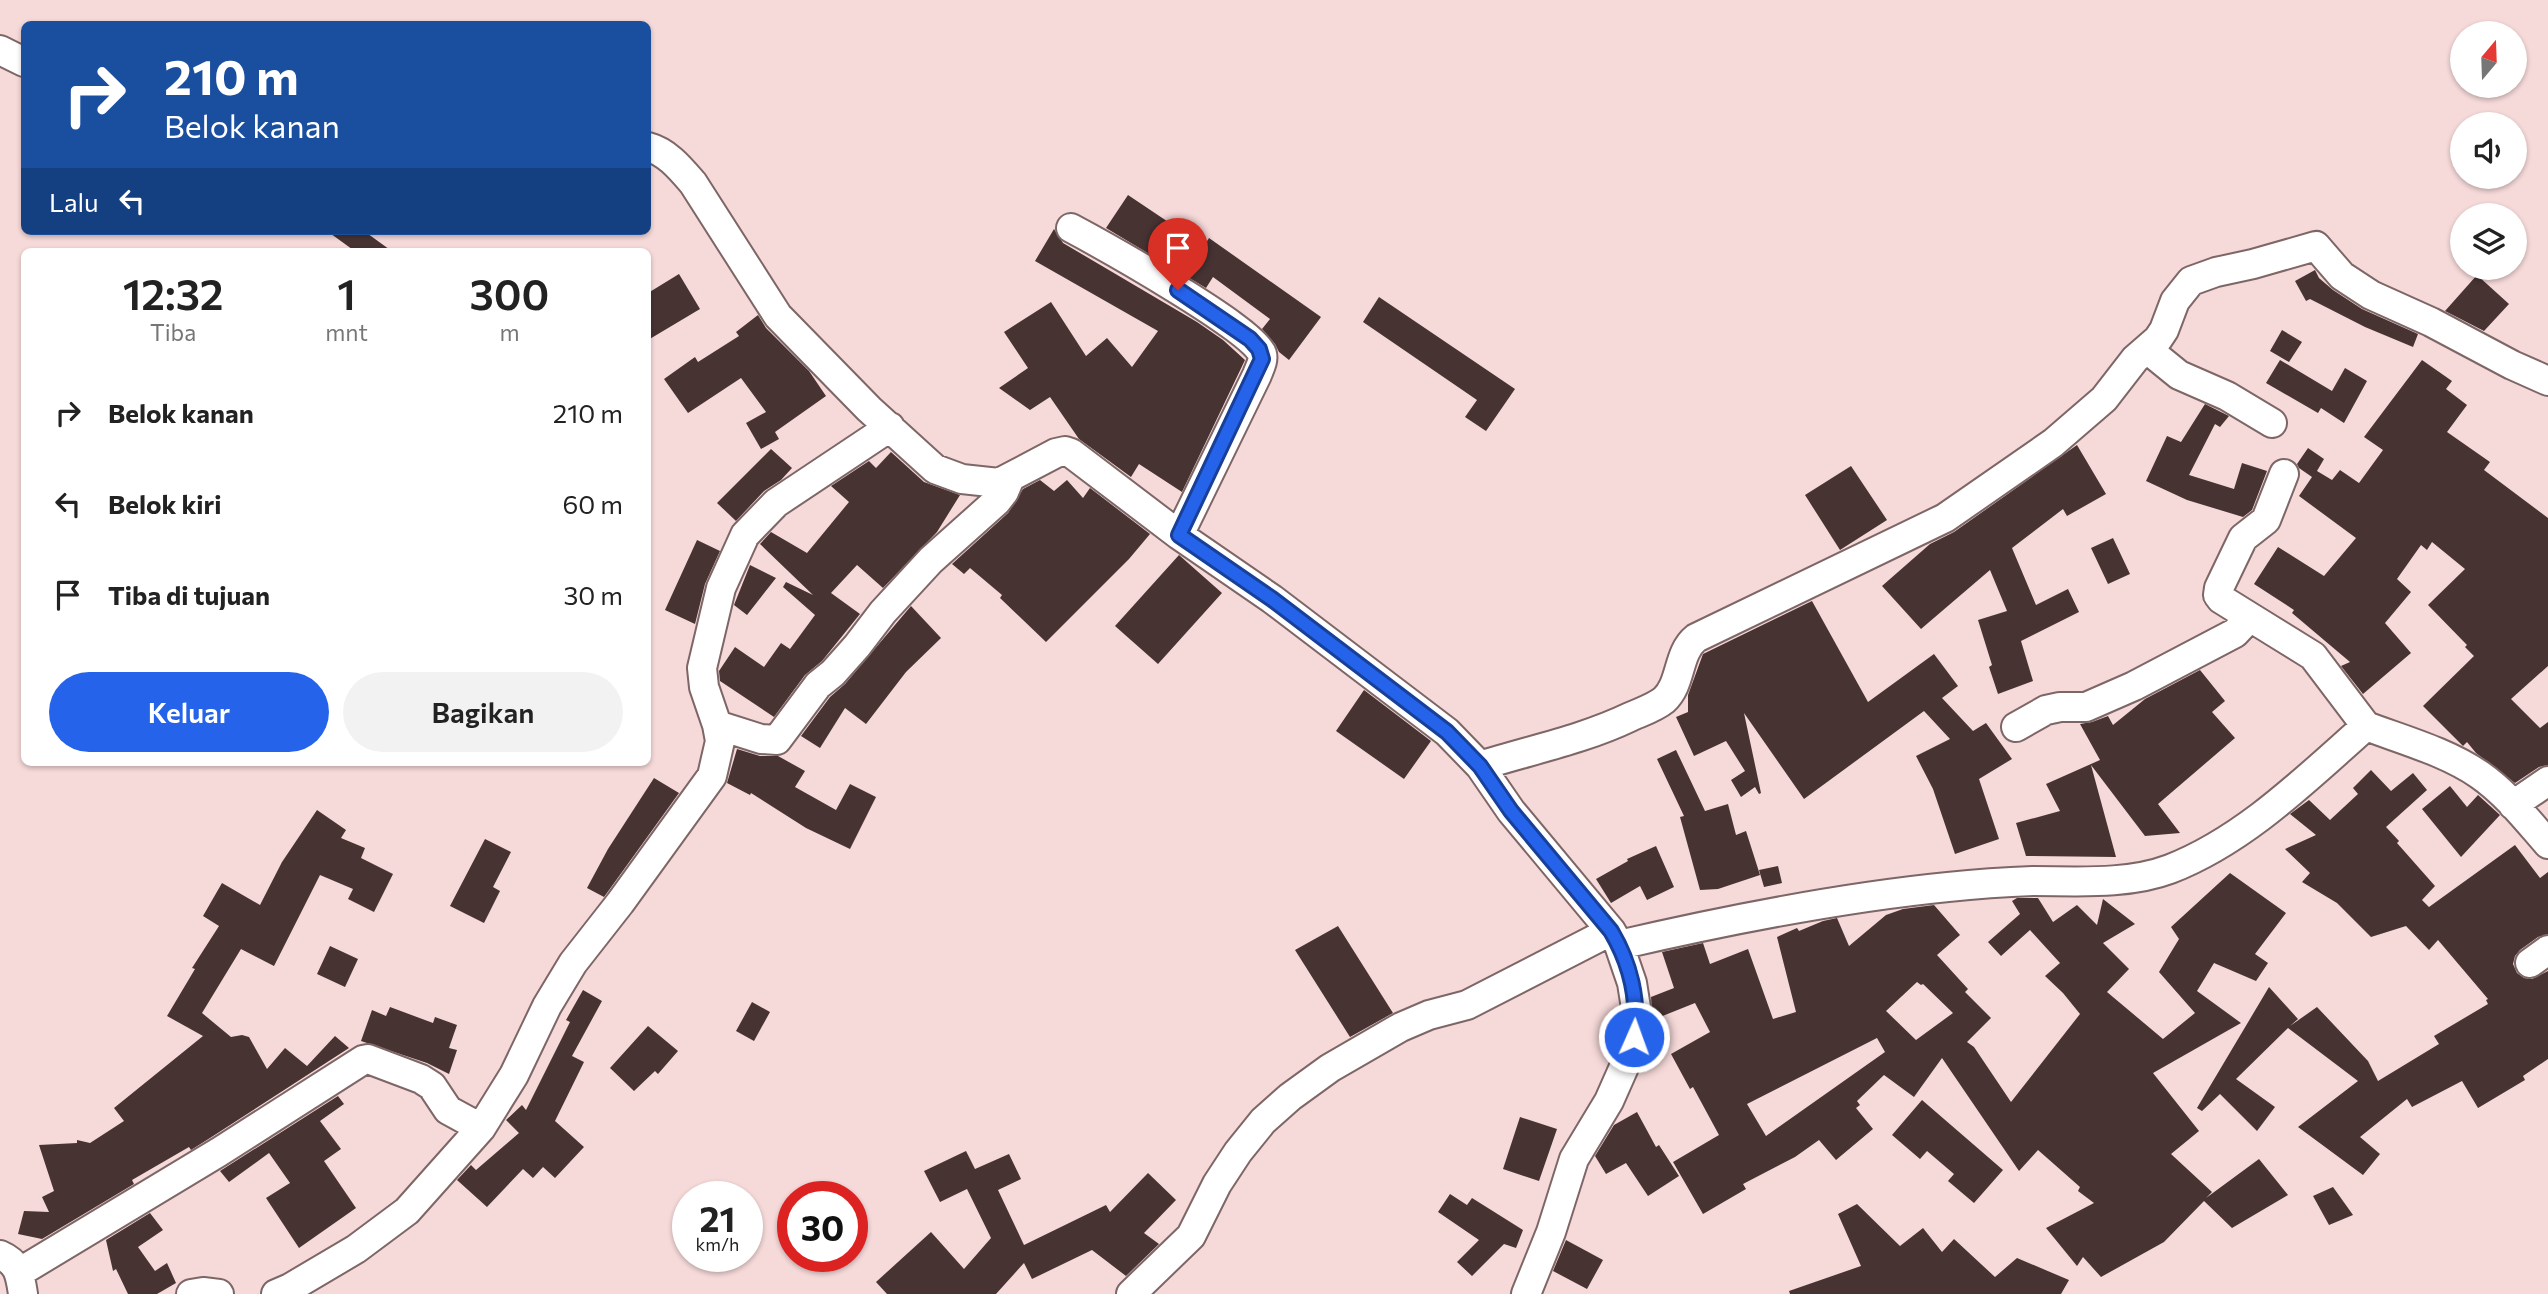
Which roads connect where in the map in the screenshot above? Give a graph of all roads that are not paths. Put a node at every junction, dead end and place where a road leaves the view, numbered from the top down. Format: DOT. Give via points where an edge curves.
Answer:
graph roads {
  1 [pos="0,50"];
  2 [pos="21,60"];
  3 [pos="651,147"];
  4 [pos="1071,228"];
  5 [pos="2147,349"];
  6 [pos="2548,381"];
  7 [pos="2272,424"];
  8 [pos="890,427"];
  9 [pos="2284,474"];
  10 [pos="1010,478"];
  11 [pos="1179,535"];
  12 [pos="2250,617"];
  13 [pos="717,725"];
  14 [pos="2366,726"];
  15 [pos="2016,727"];
  16 [pos="1480,766"];
  17 [pos="2548,781"];
  18 [pos="2513,805"];
  19 [pos="2548,844"];
  20 [pos="1615,938"];
  21 [pos="481,1128"];
  22 [pos="14,1274"];
  23 [pos="191,1294"];
  24 [pos="219,1294"];
  25 [pos="276,1294"];
  26 [pos="1131,1294"];
  27 [pos="1526,1294"];
  1 -- 2 [label="street"];
  3 -- 8 [label="street" via="678,165 693,183 778,316"];
  4 -- 11 [label="street" via="1158,277 1250,339 1262,354 1257,375"];
  5 -- 6 [label="street" via="2164,330 2172,307 2191,281 2316,246 2345,279 2371,295"];
  5 -- 7 [label="street" via="2179,375 2227,396"];
  5 -- 16 [label="street" via="2087,415 1945,518 1696,638 1664,700 1598,731"];
  8 -- 10 [label="street" via="935,469 981,482"];
  8 -- 13 [label="street" via="776,503 745,535 721,588 702,668"];
  9 -- 12 [label="street" via="2266,520 2243,538 2219,588 2221,599"];
  10 -- 11 [label="street" via="1056,453 1071,453"];
  10 -- 13 [label="street" via="997,501 931,560 818,685 778,740"];
  11 -- 16 [label="street" via="1439,725"];
  12 -- 14 [label="street" via="2312,656"];
  12 -- 15 [label="street" via="2235,633 2134,686 2086,706 2046,710"];
  13 -- 21 [label="street" via="720,741 712,776 573,963"];
  14 -- 18 [label="street" via="2475,772"];
  14 -- 20 [label="street" via="2215,848 2166,870 2128,878 2003,883 1843,900"];
  16 -- 20 [label="street"];
  17 -- 18 [label="street"];
  18 -- 19 [label="street"];
  20 -- 26 [label="street" via="1467,1005 1401,1027 1290,1097 1238,1152 1191,1237"];
  20 -- 27 [label="street" via="1632,983 1636,1009 1632,1049 1609,1101 1574,1158"];
  21 -- 22 [label="street" via="448,1110 432,1086 421,1079 368,1059 359,1061 219,1152"];
  21 -- 25 [label="street" via="407,1211 356,1250"];
  23 -- 24 [label="street"];
}
